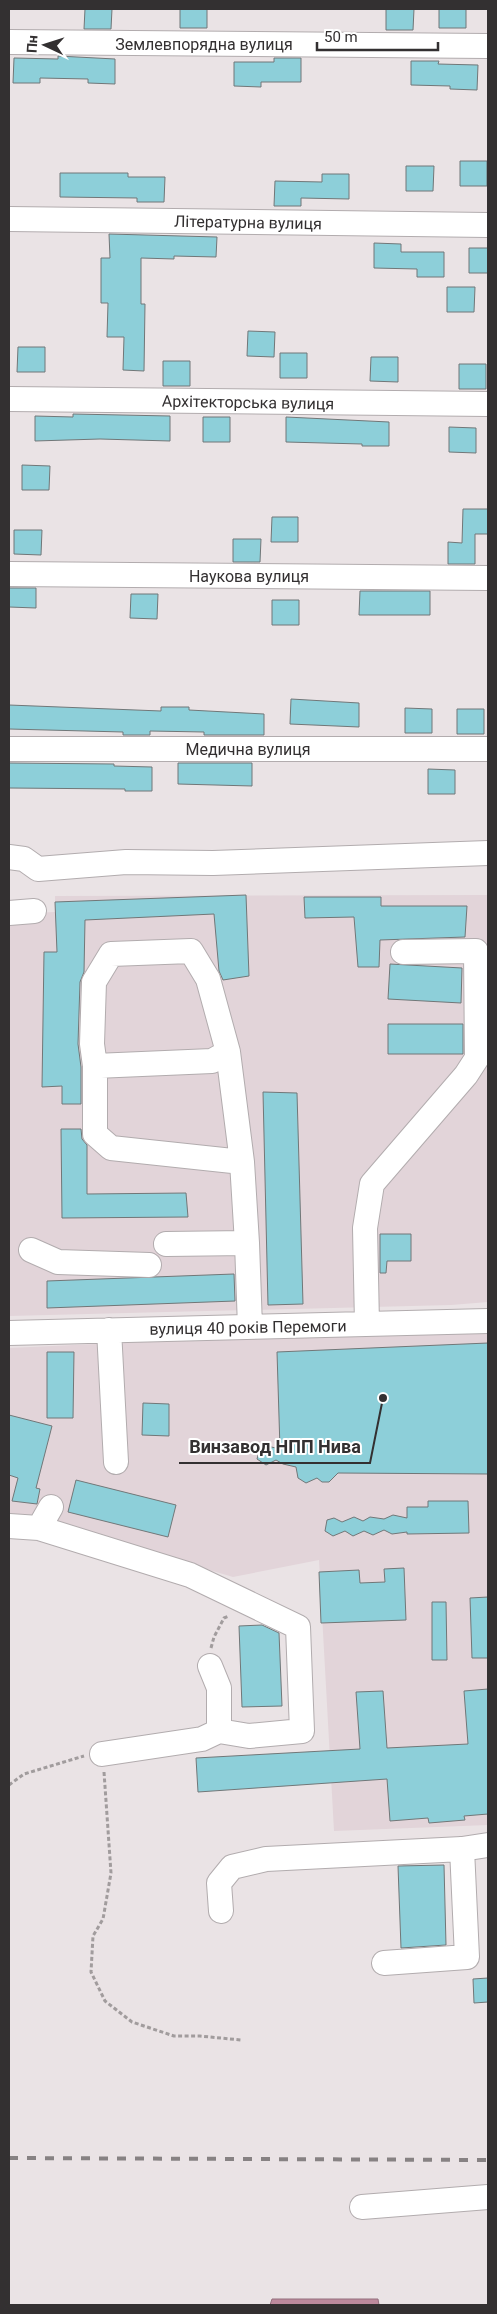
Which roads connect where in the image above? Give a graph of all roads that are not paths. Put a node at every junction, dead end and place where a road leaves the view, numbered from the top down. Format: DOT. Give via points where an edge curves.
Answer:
graph roads {
  1 [pos="9,42"];
  2 [pos="488,46"];
  3 [pos="9,219"];
  4 [pos="488,225"];
  5 [pos="9,399"];
  6 [pos="488,404"];
  7 [pos="9,574"];
  8 [pos="488,578"];
  9 [pos="9,749"];
  10 [pos="488,750"];
  11 [pos="488,853"];
  12 [pos="9,857"];
  13 [pos="34,911"];
  14 [pos="9,913"];
  15 [pos="403,952"];
  16 [pos="228,1052"];
  17 [pos="95,1066"];
  18 [pos="242,1162"];
  19 [pos="247,1243"];
  20 [pos="166,1244"];
  21 [pos="31,1250"];
  22 [pos="149,1265"];
  23 [pos="488,1321"];
  24 [pos="367,1324"];
  25 [pos="250,1327"];
  26 [pos="110,1330"];
  27 [pos="9,1333"];
  28 [pos="116,1462"];
  29 [pos="51,1507"];
  30 [pos="9,1526"];
  31 [pos="39,1528"];
  32 [pos="210,1666"];
  33 [pos="219,1731"];
  34 [pos="102,1754"];
  35 [pos="488,1844"];
  36 [pos="462,1850"];
  37 [pos="221,1911"];
  38 [pos="384,1963"];
  39 [pos="488,2197"];
  40 [pos="362,2207"];
  1 -- 2 [label="street, Землевпорядна вулиця"];
  3 -- 4 [label="street, Літературна вулиця"];
  5 -- 6 [label="street, Архітекторська вулиця"];
  7 -- 8 [label="street, Наукова вулиця"];
  9 -- 10 [label="street, Медична вулиця"];
  11 -- 12 [label="street" via="213,863 126,862 38,869 24,860"];
  13 -- 14 [label="street"];
  15 -- 24 [label="street" via="476,951 478,1058 372,1184 366,1228"];
  16 -- 17 [label="street" via="212,1061"];
  16 -- 17 [label="street" via="208,979 191,951 111,954 94,982 92,1044"];
  16 -- 18 [label="street"];
  17 -- 18 [label="street" via="95,1134 111,1148"];
  18 -- 19 [label="street"];
  19 -- 20 [label="street"];
  19 -- 25 [label="street"];
  21 -- 22 [label="street" via="58,1262"];
  23 -- 24 [label="street, вулиця 40 років Перемоги"];
  24 -- 25 [label="street, вулиця 40 років Перемоги"];
  25 -- 26 [label="street, вулиця 40 років Перемоги"];
  26 -- 27 [label="street, вулиця 40 років Перемоги"];
  26 -- 28 [label="street"];
  29 -- 31 [label="street"];
  30 -- 31 [label="street"];
  31 -- 33 [label="street" via="190,1575 298,1626 302,1731 249,1736"];
  32 -- 33 [label="street" via="219,1688"];
  33 -- 34 [label="street" via="202,1740"];
  35 -- 36 [label="street"];
  36 -- 37 [label="street" via="266,1858 232,1867 219,1883"];
  36 -- 38 [label="street" via="466,1958"];
  39 -- 40 [label="street"];
}
